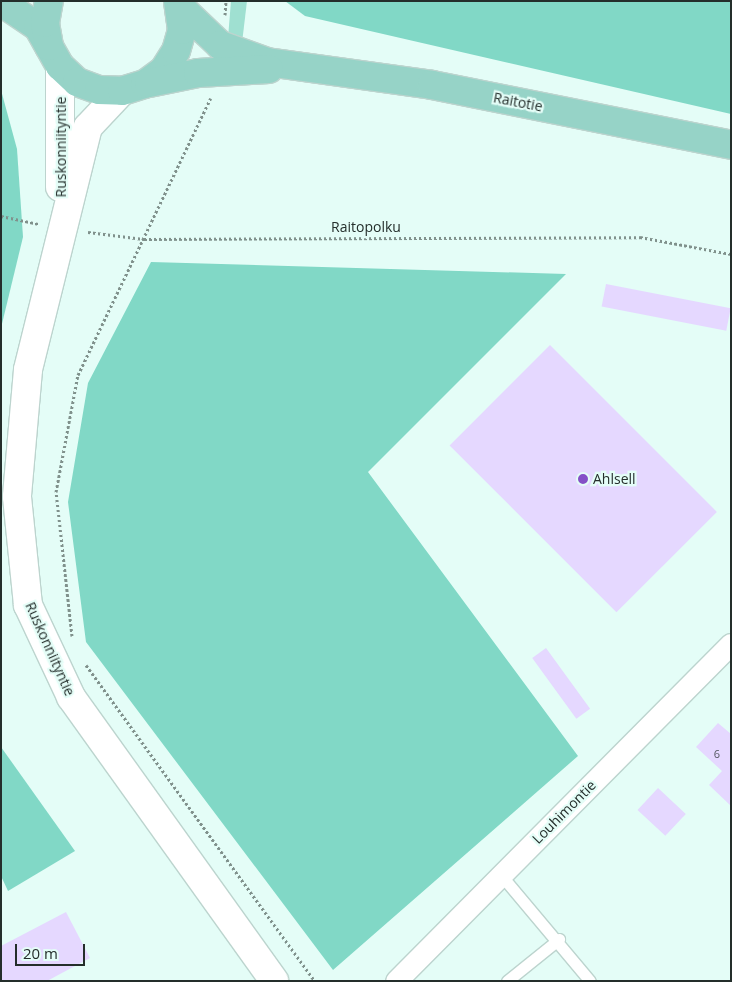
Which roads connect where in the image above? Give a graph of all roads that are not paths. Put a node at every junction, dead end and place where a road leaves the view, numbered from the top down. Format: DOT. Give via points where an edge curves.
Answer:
graph roads {
  1 [pos="49,1"];
  2 [pos="1,2"];
  3 [pos="180,5"];
  4 [pos="54,56"];
  5 [pos="303,68"];
  6 [pos="134,88"];
  7 [pos="731,145"];
  8 [pos="61,228"];
  9 [pos="731,644"];
  10 [pos="501,875"];
  11 [pos="559,939"];
  12 [pos="274,981"];
  13 [pos="396,981"];
  14 [pos="507,981"];
  15 [pos="590,981"];
  1 -- 4 [label="main road" via="45,22"];
  2 -- 4 [label="main road" via="27,16"];
  3 -- 5 [label="main road, Raitotie" via="220,45 267,62"];
  3 -- 6 [label="main road" via="182,30 176,51 164,70"];
  4 -- 6 [label="main road, Raitotie" via="77,82 99,90"];
  4 -- 8 [label="street, Ruskonniityntie"];
  5 -- 6 [label="main road, Raitotie" via="215,73"];
  5 -- 7 [label="main road, Raitotie" via="432,85"];
  6 -- 8 [label="street, Ruskonniityntie" via="88,127"];
  8 -- 12 [label="street, Ruskonniityntie" via="28,370 17,497 28,605 71,697"];
  9 -- 10 [label="street, Louhimontie"];
  10 -- 11 [label="lane"];
  10 -- 13 [label="street, Louhimontie"];
  11 -- 14 [label="lane"];
  11 -- 15 [label="lane"];
}
